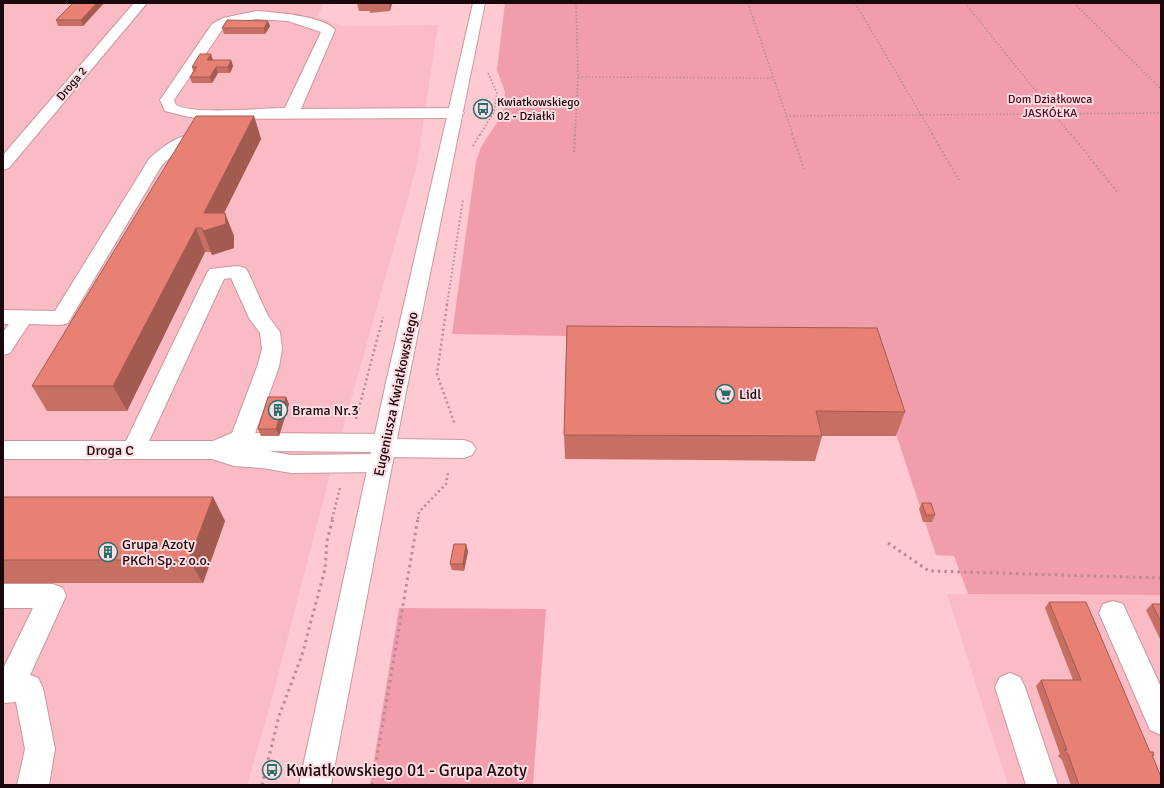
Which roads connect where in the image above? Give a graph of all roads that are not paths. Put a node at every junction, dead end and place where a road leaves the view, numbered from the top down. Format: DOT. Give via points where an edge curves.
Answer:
graph roads {
  1 [pos="141,3"];
  2 [pos="479,3"];
  3 [pos="291,113"];
  4 [pos="456,113"];
  5 [pos="204,136"];
  6 [pos="3,165"];
  7 [pos="3,317"];
  8 [pos="23,318"];
  9 [pos="3,348"];
  10 [pos="252,447"];
  11 [pos="458,449"];
  12 [pos="3,450"];
  13 [pos="132,450"];
  14 [pos="383,451"];
  15 [pos="3,596"];
  16 [pos="1113,613"];
  17 [pos="1010,687"];
  18 [pos="5,689"];
  19 [pos="1161,720"];
  20 [pos="33,785"];
  21 [pos="315,785"];
  22 [pos="1042,785"];
  1 -- 6 [label="main road, Droga 2"];
  2 -- 4 [label="main road, Eugeniusza Kwiatkowskiego"];
  3 -- 3 [label="main road" via="191,113 173,110 168,106 167,100 217,27 224,21 244,16 285,17 309,22 328,30"];
  3 -- 4 [label="main road"];
  4 -- 14 [label="main road, Eugeniusza Kwiatkowskiego"];
  5 -- 8 [label="main road" via="194,136 174,144 155,162 61,318"];
  7 -- 8 [label="main road"];
  8 -- 9 [label="main road"];
  10 -- 13 [label="main road, Droga C" via="234,457 217,450"];
  10 -- 13 [label="main road" via="272,349 270,332 259,318 238,272 217,273"];
  10 -- 14 [label="main road, Droga C" via="290,464"];
  11 -- 14 [label="main road, Droga C"];
  12 -- 13 [label="main road, Droga C"];
  14 -- 21 [label="main road, Eugeniusza Kwiatkowskiego"];
  15 -- 18 [label="main road" via="53,596"];
  16 -- 19 [label="main road"];
  17 -- 22 [label="main road"];
  18 -- 20 [label="main road" via="28,688 40,749"];
}
